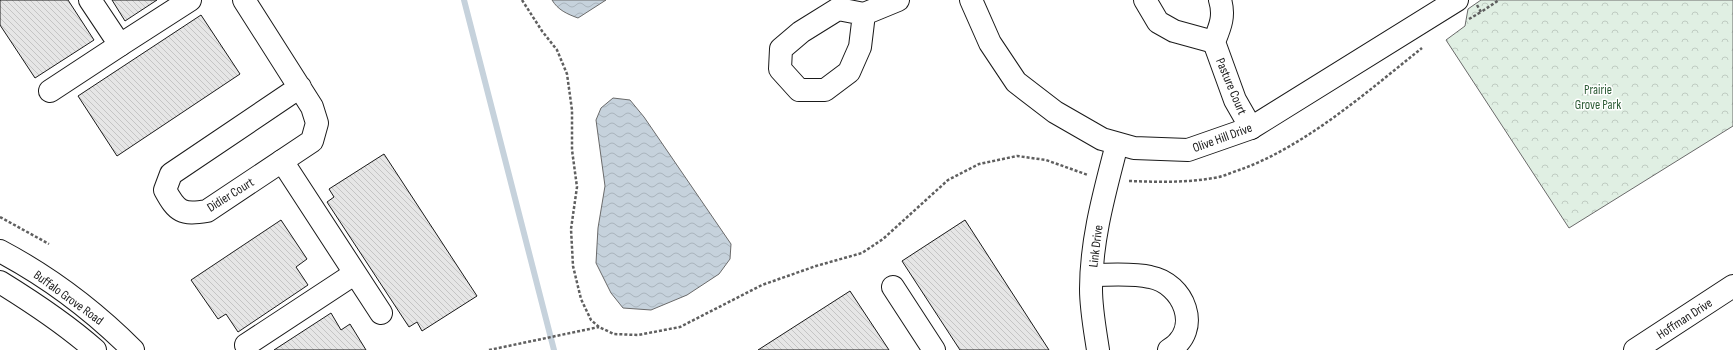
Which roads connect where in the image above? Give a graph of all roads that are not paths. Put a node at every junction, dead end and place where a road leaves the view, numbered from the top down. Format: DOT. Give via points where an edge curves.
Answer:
graph roads {
  1 [pos="90,0"];
  2 [pos="190,0"];
  3 [pos="244,0"];
  4 [pos="898,0"];
  5 [pos="971,0"];
  6 [pos="1145,0"];
  7 [pos="1220,0"];
  8 [pos="1445,3"];
  9 [pos="864,14"];
  10 [pos="1214,42"];
  11 [pos="120,45"];
  12 [pos="300,87"];
  13 [pos="50,91"];
  14 [pos="1251,128"];
  15 [pos="1117,144"];
  16 [pos="282,161"];
  17 [pos="0,251"];
  18 [pos="354,274"];
  19 [pos="1092,275"];
  20 [pos="0,282"];
  21 [pos="1733,286"];
  22 [pos="892,287"];
  23 [pos="381,314"];
  24 [pos="246,345"];
  25 [pos="929,348"];
  26 [pos="95,350"];
  27 [pos="133,350"];
  28 [pos="1098,350"];
  29 [pos="1169,350"];
  30 [pos="1635,350"];
  1 -- 11 [label="street"];
  2 -- 11 [label="street"];
  3 -- 12 [label="street, Didier Court"];
  4 -- 9 [label="street"];
  5 -- 15 [label="street, Olive Hill Drive" via="990,43 1016,82 1055,112 1102,139"];
  6 -- 10 [label="street, Pasture Court" via="1158,22 1174,31"];
  7 -- 10 [label="street, Pasture Court" via="1222,22"];
  8 -- 14 [label="street, Olive Hill Drive"];
  10 -- 14 [label="street, Pasture Court" via="1235,100"];
  11 -- 13 [label="street"];
  12 -- 16 [label="street, Didier Court" via="312,107 317,123 312,141"];
  12 -- 16 [label="street, Didier Court" via="171,174 165,190 173,205 190,214 207,211"];
  14 -- 15 [label="street, Olive Hill Drive" via="1188,150 1134,148"];
  15 -- 19 [label="street, Link Drive" via="1093,247"];
  16 -- 18 [label="street"];
  17 -- 27 [label="street, Buffalo Grove Road" via="55,284 107,324"];
  18 -- 23 [label="street"];
  18 -- 24 [label="street"];
  19 -- 28 [label="street, Link Drive" via="1091,290"];
  19 -- 29 [label="street" via="1149,276 1162,281 1174,291 1184,304 1188,319 1185,334"];
  20 -- 26 [label="street, Buffalo Grove Road" via="36,304"];
  21 -- 30 [label="street, Hoffman Drive"];
  22 -- 25 [label="street"];
}
